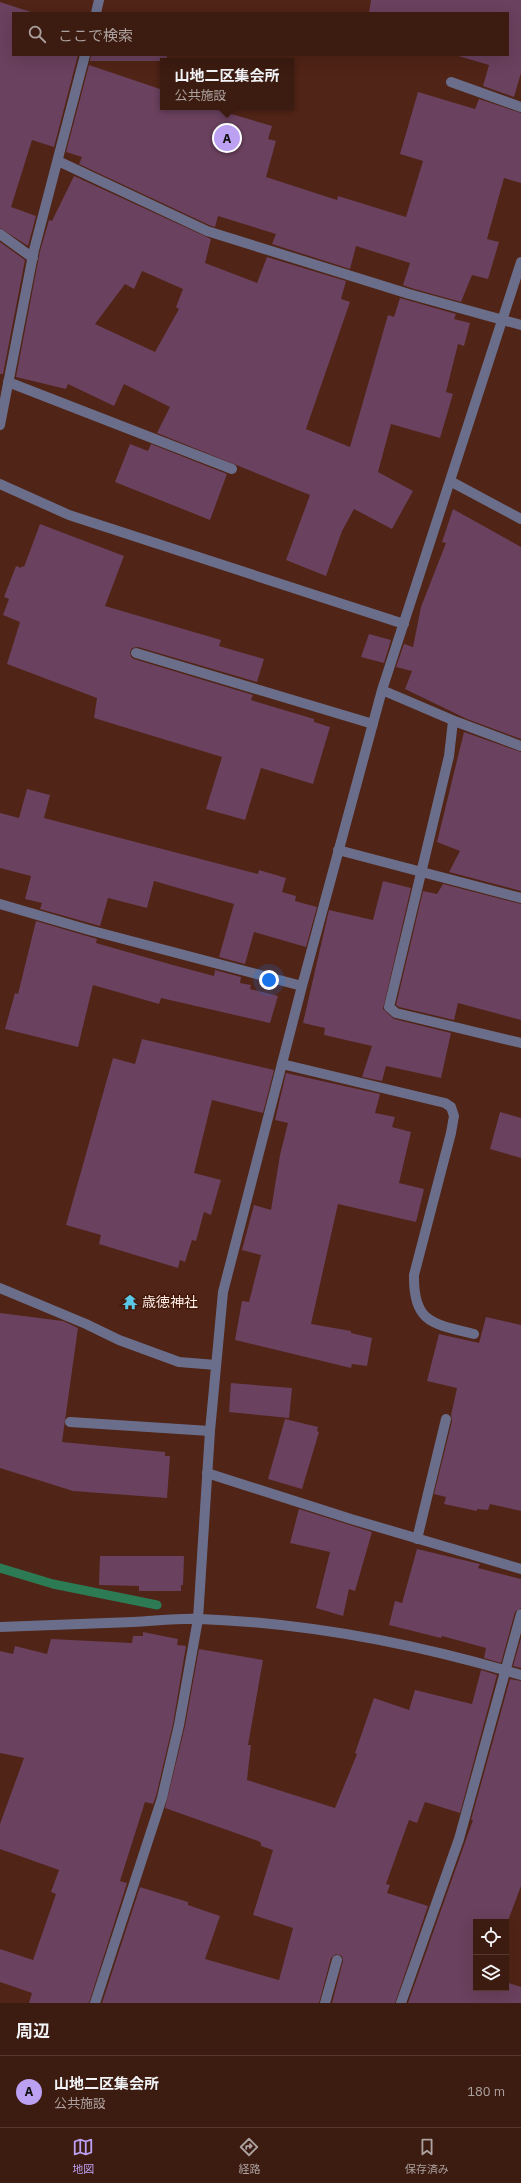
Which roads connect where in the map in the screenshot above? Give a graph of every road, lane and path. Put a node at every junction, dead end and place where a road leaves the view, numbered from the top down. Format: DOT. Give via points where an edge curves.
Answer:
graph roads {
  1 [pos="99,0"];
  2 [pos="96,12"];
  3 [pos="85,56"];
  4 [pos="451,82"];
  5 [pos="521,107"];
  6 [pos="58,161"];
  7 [pos="0,234"];
  8 [pos="33,258"];
  9 [pos="521,262"];
  10 [pos="502,320"];
  11 [pos="521,325"];
  12 [pos="8,382"];
  13 [pos="0,425"];
  14 [pos="232,469"];
  15 [pos="450,481"];
  16 [pos="0,484"];
  17 [pos="521,519"];
  18 [pos="404,624"];
  19 [pos="136,653"];
  20 [pos="382,690"];
  21 [pos="453,721"];
  22 [pos="372,724"];
  23 [pos="521,746"];
  24 [pos="338,850"];
  25 [pos="421,873"];
  26 [pos="521,898"];
  27 [pos="0,904"];
  28 [pos="302,986"];
  29 [pos="521,1043"];
  30 [pos="282,1064"];
  31 [pos="0,1288"];
  32 [pos="474,1334"];
  33 [pos="216,1365"];
  34 [pos="446,1419"];
  35 [pos="70,1422"];
  36 [pos="210,1431"];
  37 [pos="207,1473"];
  38 [pos="417,1539"];
  39 [pos="521,1569"];
  40 [pos="521,1614"];
  41 [pos="198,1619"];
  42 [pos="0,1627"];
  43 [pos="505,1670"];
  44 [pos="521,1675"];
  45 [pos="337,1960"];
  46 [pos="95,2003"];
  47 [pos="325,2003"];
  48 [pos="401,2003"];
  1 -- 2 [label="street"];
  3 -- 6 [label="street"];
  4 -- 5 [label="street"];
  6 -- 8 [label="street"];
  6 -- 10 [label="street" via="207,231"];
  7 -- 8 [label="street"];
  8 -- 12 [label="street"];
  9 -- 10 [label="street"];
  10 -- 11 [label="street"];
  10 -- 15 [label="street"];
  12 -- 13 [label="street"];
  12 -- 14 [label="street"];
  15 -- 17 [label="street"];
  15 -- 18 [label="street"];
  16 -- 18 [label="street" via="69,515"];
  18 -- 20 [label="street"];
  19 -- 22 [label="street"];
  20 -- 21 [label="street"];
  20 -- 22 [label="street"];
  21 -- 23 [label="street"];
  21 -- 25 [label="street" via="449,756"];
  22 -- 24 [label="street"];
  24 -- 25 [label="street"];
  24 -- 28 [label="street"];
  25 -- 26 [label="street"];
  25 -- 29 [label="street" via="389,1007 396,1013"];
  27 -- 28 [label="street"];
  28 -- 30 [label="street"];
  30 -- 32 [label="street" via="445,1103 451,1107 454,1116 451,1133 414,1275 414,1291 418,1308 425,1318 442,1327"];
  30 -- 33 [label="street" via="224,1292"];
  31 -- 33 [label="street" via="119,1340 172,1360"];
  33 -- 36 [label="street"];
  34 -- 38 [label="street"];
  35 -- 36 [label="street"];
  36 -- 37 [label="street"];
  37 -- 38 [label="street"];
  37 -- 41 [label="street"];
  38 -- 39 [label="street"];
  40 -- 43 [label="street"];
  41 -- 42 [label="street"];
  41 -- 43 [label="street" via="248,1622 346,1634 435,1652"];
  41 -- 46 [label="street" via="162,1798"];
  43 -- 44 [label="street"];
  43 -- 48 [label="street" via="459,1839"];
  45 -- 47 [label="street"];
}
